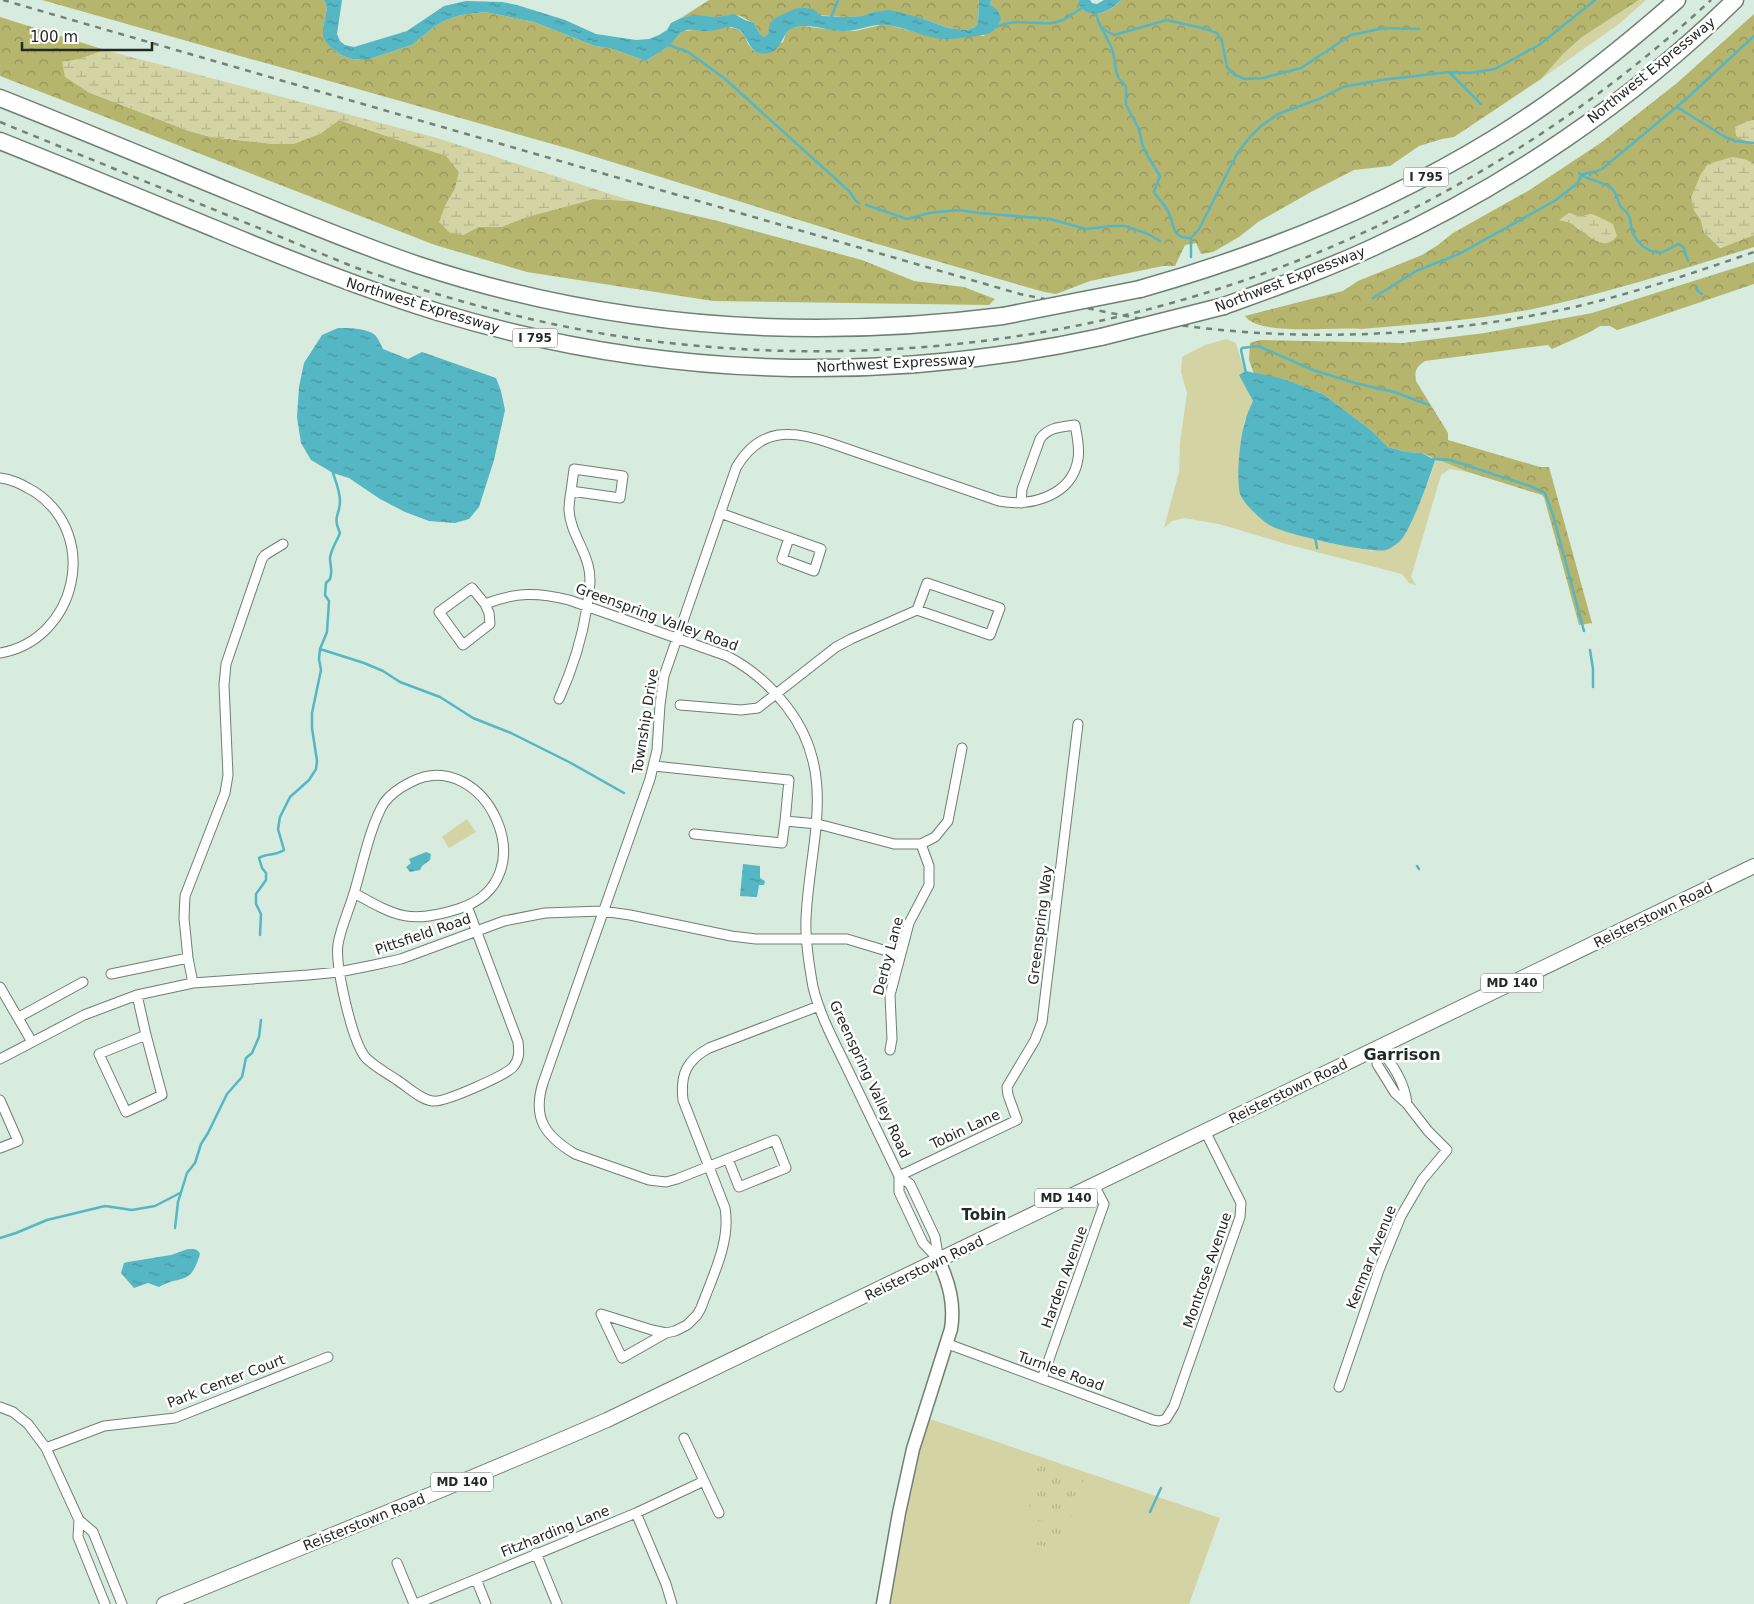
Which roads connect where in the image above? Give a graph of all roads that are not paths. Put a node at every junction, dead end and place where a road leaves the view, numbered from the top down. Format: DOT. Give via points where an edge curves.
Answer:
graph roads {
  1 [pos="1677,0"];
  2 [pos="1735,0"];
  3 [pos="0,98"];
  4 [pos="0,140"];
  5 [pos="0,478"];
  6 [pos="571,491"];
  7 [pos="1021,504"];
  8 [pos="720,513"];
  9 [pos="789,538"];
  10 [pos="283,544"];
  11 [pos="485,604"];
  12 [pos="587,606"];
  13 [pos="917,610"];
  14 [pos="677,638"];
  15 [pos="0,654"];
  16 [pos="778,694"];
  17 [pos="559,698"];
  18 [pos="680,705"];
  19 [pos="1078,724"];
  20 [pos="962,748"];
  21 [pos="654,766"];
  22 [pos="785,821"];
  23 [pos="818,824"];
  24 [pos="694,834"];
  25 [pos="921,844"];
  26 [pos="1754,866"];
  27 [pos="354,893"];
  28 [pos="467,906"];
  29 [pos="602,911"];
  30 [pos="475,931"];
  31 [pos="807,940"];
  32 [pos="900,956"];
  33 [pos="188,958"];
  34 [pos="340,972"];
  35 [pos="111,974"];
  36 [pos="83,982"];
  37 [pos="193,983"];
  38 [pos="0,987"];
  39 [pos="137,995"];
  40 [pos="819,1006"];
  41 [pos="19,1017"];
  42 [pos="146,1035"];
  43 [pos="32,1042"];
  44 [pos="1379,1047"];
  45 [pos="890,1050"];
  46 [pos="0,1059"];
  47 [pos="0,1100"];
  48 [pos="1016,1120"];
  49 [pos="1205,1131"];
  50 [pos="0,1148"];
  51 [pos="728,1159"];
  52 [pos="710,1166"];
  53 [pos="899,1176"];
  54 [pos="1094,1185"];
  55 [pos="939,1261"];
  56 [pos="666,1333"];
  57 [pos="948,1344"];
  58 [pos="328,1357"];
  59 [pos="1042,1379"];
  60 [pos="1339,1387"];
  61 [pos="0,1407"];
  62 [pos="1166,1419"];
  63 [pos="684,1438"];
  64 [pos="46,1448"];
  65 [pos="704,1481"];
  66 [pos="636,1512"];
  67 [pos="718,1513"];
  68 [pos="79,1520"];
  69 [pos="536,1553"];
  70 [pos="397,1563"];
  71 [pos="476,1579"];
  72 [pos="105,1604"];
  73 [pos="122,1604"];
  74 [pos="164,1604"];
  75 [pos="415,1604"];
  76 [pos="486,1604"];
  77 [pos="558,1604"];
  78 [pos="672,1604"];
  79 [pos="883,1604"];
  1 -- 3 [label="highway, I 795, bridge" via="1604,61 1494,139 1406,188 1328,224 1215,268 1140,289 1003,316 904,326 844,329 724,326 620,314 545,299 436,270 361,244"];
  2 -- 4 [label="highway, Northwest Expressway / I 795, bridge" via="1627,93 1556,145 1377,246 1224,306 1052,348 964,361 845,368 720,365 650,358 539,339 441,313 349,282"];
  5 -- 15 [label="street" via="28,488 48,503 68,534 73,564 69,593 53,623 21,648"];
  6 -- 6 [label="street" via="620,498 623,476 574,469"];
  6 -- 12 [label="street" via="570,518 590,576"];
  7 -- 7 [label="street, Township Drive" via="1054,494 1072,477 1078,457 1075,424 1044,433 1022,489"];
  7 -- 8 [label="street, Township Drive" via="1000,501 822,440 785,435 761,440 747,451 736,468"];
  8 -- 9 [label="street"];
  8 -- 14 [label="street, Township Drive"];
  9 -- 9 [label="street" via="782,559 814,571 821,550"];
  10 -- 33 [label="street" via="262,560 226,664 228,775 186,896 184,918"];
  11 -- 11 [label="street" via="490,624 463,645 439,612 472,588"];
  11 -- 12 [label="street, Greenspring Valley Road" via="504,597 530,594"];
  12 -- 14 [label="street, Greenspring Valley Road"];
  12 -- 17 [label="street" via="575,661"];
  13 -- 13 [label="street" via="990,635 1000,608 927,583"];
  13 -- 16 [label="street" via="836,647"];
  14 -- 16 [label="street, Greenspring Valley Road" via="737,661"];
  14 -- 21 [label="street, Township Drive" via="661,690"];
  16 -- 18 [label="street" via="750,710"];
  16 -- 23 [label="street, Greenspring Valley Road" via="794,715 813,760 818,791"];
  19 -- 48 [label="street, Greenspring Way" via="1042,1022 1007,1086"];
  20 -- 25 [label="street" via="948,821 935,837"];
  21 -- 22 [label="street" via="789,780"];
  21 -- 29 [label="street, Township Drive"];
  22 -- 23 [label="street"];
  22 -- 24 [label="street" via="782,843"];
  23 -- 25 [label="street" via="894,844"];
  23 -- 31 [label="street, Greenspring Valley Road" via="807,903"];
  25 -- 32 [label="street, Derby Lane" via="929,866 929,885 909,923"];
  26 -- 44 [label="main road, Reisterstown Road / MD 140"];
  27 -- 28 [label="street" via="383,909 410,917 428,917"];
  27 -- 28 [label="street" via="375,823 388,798 415,780 446,777 483,797 496,819 503,844 504,861 494,886"];
  27 -- 34 [label="street" via="338,945"];
  28 -- 30 [label="street"];
  29 -- 30 [label="street, Pittsfield Road" via="531,915"];
  29 -- 31 [label="street, Pittsfield Road" via="731,936"];
  29 -- 52 [label="street, Township Drive" via="539,1095 540,1116 555,1140 575,1154 648,1180 666,1182"];
  30 -- 34 [label="street, Pittsfield Road" via="401,959"];
  30 -- 34 [label="street" via="518,1042 519,1053 514,1066 506,1074 441,1101 422,1097 364,1055 352,1030"];
  31 -- 32 [label="street, Pittsfield Road" via="846,939"];
  31 -- 40 [label="street, Greenspring Valley Road"];
  32 -- 45 [label="street, Derby Lane" via="890,995"];
  33 -- 35 [label="street"];
  33 -- 37 [label="street"];
  34 -- 37 [label="street, Pittsfield Road"];
  36 -- 41 [label="street"];
  37 -- 39 [label="street, Pittsfield Road"];
  38 -- 41 [label="street"];
  39 -- 42 [label="street"];
  39 -- 43 [label="street, Pittsfield Road" via="84,1015"];
  40 -- 52 [label="street" via="710,1048 688,1064 683,1081 683,1100"];
  40 -- 53 [label="street, Greenspring Valley Road"];
  41 -- 43 [label="street"];
  42 -- 42 [label="street" via="162,1094 126,1112 99,1054"];
  43 -- 46 [label="street, Pittsfield Road"];
  44 -- 49 [label="main road, Reisterstown Road / MD 140"];
  44 -- 60 [label="street, Kenmar Avenue" via="1377,1064 1394,1093 1447,1150 1422,1180 1401,1216"];
  47 -- 50 [label="street" via="18,1141"];
  48 -- 53 [label="street, Tobin Lane"];
  49 -- 54 [label="main road, Reisterstown Road / MD 140"];
  49 -- 62 [label="street, Montrose Avenue" via="1242,1208 1174,1406"];
  51 -- 51 [label="street, Township Drive" via="775,1140 786,1168 739,1187"];
  51 -- 52 [label="street, Township Drive"];
  52 -- 56 [label="street" via="725,1208 724,1244 697,1315 687,1325"];
  53 -- 55 [label="street, Greenspring Valley Road" via="899,1192 923,1243"];
  53 -- 55 [label="street, Greenspring Valley Road" via="910,1184 935,1237"];
  54 -- 55 [label="main road, Reisterstown Road / MD 140"];
  54 -- 59 [label="street, Harden Avenue" via="1104,1204"];
  55 -- 57 [label="main road, Greenspring Valley Road" via="952,1302"];
  55 -- 74 [label="main road, Reisterstown Road / MD 140" via="607,1420"];
  56 -- 56 [label="street" via="622,1358 601,1314 652,1330"];
  57 -- 59 [label="street, Turnlee Road"];
  57 -- 79 [label="main road, Greenspring Valley Road" via="911,1458"];
  58 -- 64 [label="street, Park Center Court" via="182,1415 104,1426"];
  59 -- 62 [label="street, Turnlee Road" via="1153,1420"];
  61 -- 64 [label="street" via="28,1424"];
  63 -- 65 [label="street"];
  64 -- 68 [label="street"];
  65 -- 66 [label="street, Fitzharding Lane"];
  65 -- 67 [label="street"];
  66 -- 69 [label="street, Fitzharding Lane"];
  66 -- 78 [label="street"];
  68 -- 72 [label="street" via="78,1537"];
  68 -- 73 [label="street" via="93,1532"];
  69 -- 71 [label="street, Fitzharding Lane"];
  69 -- 77 [label="street"];
  70 -- 75 [label="street, Fitzharding Lane"];
  71 -- 75 [label="street, Fitzharding Lane"];
  71 -- 76 [label="street"];
}
